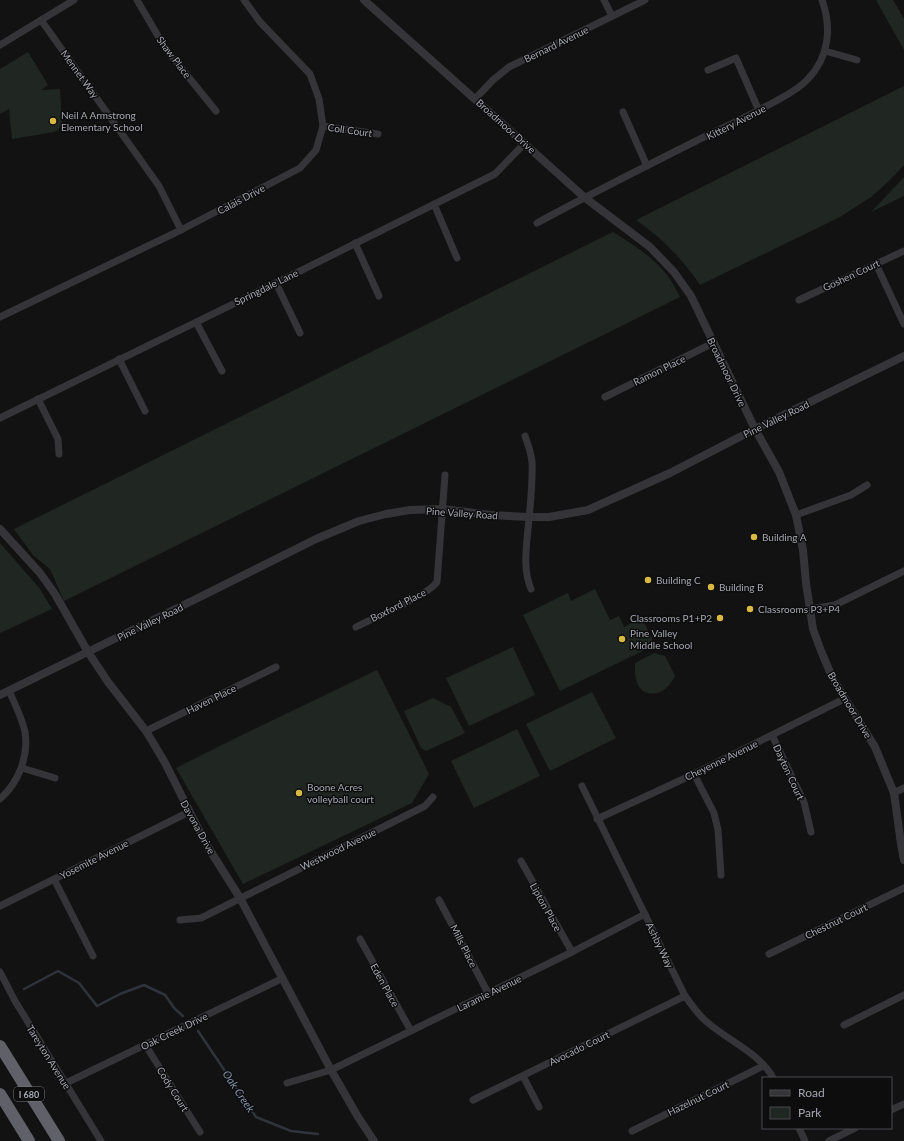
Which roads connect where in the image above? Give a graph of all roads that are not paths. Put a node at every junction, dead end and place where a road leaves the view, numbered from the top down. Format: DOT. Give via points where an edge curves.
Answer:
graph roads {
  1 [pos="74,0"];
  2 [pos="137,0"];
  3 [pos="244,0"];
  4 [pos="364,0"];
  5 [pos="604,0"];
  6 [pos="645,0"];
  7 [pos="822,0"];
  8 [pos="612,16"];
  9 [pos="42,20"];
  10 [pos="0,45"];
  11 [pos="825,51"];
  12 [pos="857,60"];
  13 [pos="708,70"];
  14 [pos="475,99"];
  15 [pos="216,111"];
  16 [pos="759,111"];
  17 [pos="623,112"];
  18 [pos="323,126"];
  19 [pos="378,134"];
  20 [pos="524,144"];
  21 [pos="647,166"];
  22 [pos="584,197"];
  23 [pos="434,204"];
  24 [pos="537,223"];
  25 [pos="181,230"];
  26 [pos="355,243"];
  27 [pos="904,251"];
  28 [pos="457,258"];
  29 [pos="876,264"];
  30 [pos="276,283"];
  31 [pos="379,296"];
  32 [pos="799,300"];
  33 [pos="0,317"];
  34 [pos="196,322"];
  35 [pos="904,324"];
  36 [pos="300,333"];
  37 [pos="713,343"];
  38 [pos="904,356"];
  39 [pos="119,359"];
  40 [pos="222,371"];
  41 [pos="605,397"];
  42 [pos="38,399"];
  43 [pos="145,411"];
  44 [pos="0,418"];
  45 [pos="755,429"];
  46 [pos="525,436"];
  47 [pos="60,454"];
  48 [pos="445,475"];
  49 [pos="867,484"];
  50 [pos="442,509"];
  51 [pos="796,515"];
  52 [pos="529,517"];
  53 [pos="0,529"];
  54 [pos="904,572"];
  55 [pos="531,589"];
  56 [pos="810,609"];
  57 [pos="356,627"];
  58 [pos="88,652"];
  59 [pos="276,667"];
  60 [pos="9,691"];
  61 [pos="0,695"];
  62 [pos="844,699"];
  63 [pos="146,731"];
  64 [pos="772,735"];
  65 [pos="22,768"];
  66 [pos="694,774"];
  67 [pos="55,778"];
  68 [pos="582,786"];
  69 [pos="904,788"];
  70 [pos="894,793"];
  71 [pos="433,797"];
  72 [pos="0,799"];
  73 [pos="189,812"];
  74 [pos="597,819"];
  75 [pos="811,832"];
  76 [pos="904,860"];
  77 [pos="521,861"];
  78 [pos="720,875"];
  79 [pos="54,879"];
  80 [pos="904,888"];
  81 [pos="240,898"];
  82 [pos="439,900"];
  83 [pos="0,906"];
  84 [pos="645,914"];
  85 [pos="180,920"];
  86 [pos="360,939"];
  87 [pos="572,952"];
  88 [pos="769,954"];
  89 [pos="93,956"];
  90 [pos="0,972"];
  91 [pos="282,978"];
  92 [pos="488,993"];
  93 [pos="904,995"];
  94 [pos="685,996"];
  95 [pos="844,1025"];
  96 [pos="411,1031"];
  97 [pos="0,1046"];
  98 [pos="146,1046"];
  99 [pos="764,1066"];
  100 [pos="331,1070"];
  101 [pos="523,1076"];
  102 [pos="772,1077"];
  103 [pos="66,1083"];
  104 [pos="287,1083"];
  105 [pos="0,1094"];
  106 [pos="473,1100"];
  107 [pos="904,1104"];
  108 [pos="539,1107"];
  109 [pos="892,1110"];
  110 [pos="799,1129"];
  111 [pos="853,1129"];
  112 [pos="632,1131"];
  113 [pos="200,1132"];
  114 [pos="29,1141"];
  115 [pos="59,1141"];
  116 [pos="101,1141"];
  117 [pos="374,1141"];
  118 [pos="805,1141"];
  119 [pos="829,1141"];
  1 -- 9 [label="street"];
  2 -- 15 [label="street, Shaw Place" via="165,48"];
  3 -- 18 [label="street, Calais Drive" via="260,22 310,74 319,99"];
  4 -- 14 [label="street, Broadmoor Drive"];
  5 -- 8 [label="street"];
  6 -- 8 [label="street, Bernard Avenue"];
  7 -- 11 [label="street, Kittery Avenue" via="828,32"];
  8 -- 14 [label="street, Bernard Avenue" via="509,67"];
  9 -- 10 [label="street"];
  9 -- 25 [label="street, Mennet Way" via="159,186"];
  11 -- 12 [label="street"];
  11 -- 16 [label="street, Kittery Avenue" via="819,64 797,90"];
  13 -- 16 [label="street" via="736,58"];
  14 -- 20 [label="street, Broadmoor Drive"];
  16 -- 21 [label="street, Kittery Avenue"];
  17 -- 21 [label="street"];
  18 -- 19 [label="street, Coll Court"];
  18 -- 25 [label="street, Calais Drive" via="316,150 300,168"];
  20 -- 22 [label="street, Broadmoor Drive"];
  20 -- 23 [label="street, Springdale Lane" via="494,174"];
  21 -- 22 [label="street, Kittery Avenue"];
  22 -- 24 [label="street, Kittery Avenue"];
  22 -- 37 [label="street, Broadmoor Drive" via="650,247 674,272 691,296"];
  23 -- 26 [label="street, Springdale Lane"];
  23 -- 28 [label="street"];
  25 -- 33 [label="street, Calais Drive"];
  26 -- 30 [label="street, Springdale Lane"];
  26 -- 31 [label="street"];
  27 -- 29 [label="street, Goshen Court"];
  29 -- 32 [label="street, Goshen Court"];
  29 -- 35 [label="street"];
  30 -- 34 [label="street, Springdale Lane"];
  30 -- 36 [label="street"];
  34 -- 39 [label="street, Springdale Lane"];
  34 -- 40 [label="street"];
  37 -- 41 [label="street, Ramon Place"];
  37 -- 45 [label="street, Broadmoor Drive"];
  38 -- 45 [label="street, Pine Valley Road"];
  39 -- 42 [label="street, Springdale Lane"];
  39 -- 43 [label="street"];
  42 -- 44 [label="street, Springdale Lane"];
  42 -- 47 [label="street" via="58,439"];
  45 -- 51 [label="street, Broadmoor Drive" via="779,472"];
  45 -- 52 [label="street, Pine Valley Road" via="670,473 588,510 548,517"];
  46 -- 52 [label="street" via="532,462"];
  48 -- 50 [label="street, Boxford Place"];
  49 -- 51 [label="street" via="851,495"];
  50 -- 52 [label="street, Pine Valley Road"];
  50 -- 57 [label="street, Boxford Place" via="437,582 422,594"];
  50 -- 58 [label="street, Pine Valley Road" via="410,510 359,521 316,539"];
  51 -- 56 [label="street, Broadmoor Drive"];
  52 -- 55 [label="street" via="525,561"];
  53 -- 58 [label="street, Davona Drive" via="40,573"];
  54 -- 56 [label="street" via="835,605"];
  56 -- 62 [label="street, Broadmoor Drive" via="813,629 821,651"];
  58 -- 60 [label="street, Pine Valley Road"];
  58 -- 63 [label="street, Davona Drive"];
  59 -- 63 [label="street, Haven Place"];
  60 -- 61 [label="street, Pine Valley Road"];
  60 -- 65 [label="street" via="25,732 26,748"];
  62 -- 64 [label="street, Cheyenne Avenue"];
  62 -- 70 [label="street, Broadmoor Drive" via="875,747"];
  63 -- 73 [label="street, Davona Drive"];
  64 -- 66 [label="street, Cheyenne Avenue"];
  64 -- 75 [label="street, Dayton Court" via="804,802"];
  65 -- 67 [label="street"];
  65 -- 72 [label="street" via="13,785"];
  66 -- 74 [label="street, Cheyenne Avenue"];
  66 -- 78 [label="street" via="714,814 718,830"];
  68 -- 74 [label="street, Ashby Way"];
  69 -- 70 [label="street"];
  70 -- 76 [label="street, Broadmoor Drive"];
  71 -- 81 [label="street, Westwood Avenue" via="426,806"];
  73 -- 79 [label="street, Yosemite Avenue"];
  73 -- 81 [label="street, Davona Drive"];
  74 -- 84 [label="street, Ashby Way"];
  77 -- 87 [label="street, Lipton Place"];
  79 -- 83 [label="street, Yosemite Avenue"];
  79 -- 89 [label="street"];
  80 -- 88 [label="street, Chestnut Court"];
  81 -- 85 [label="street, Westwood Avenue" via="201,918"];
  81 -- 91 [label="street, Davona Drive"];
  82 -- 92 [label="street, Mills Place"];
  84 -- 87 [label="street, Laramie Avenue"];
  84 -- 94 [label="street, Ashby Way"];
  86 -- 96 [label="street, Eden Place"];
  87 -- 92 [label="street, Laramie Avenue"];
  90 -- 103 [label="street, Tareyton Avenue"];
  91 -- 98 [label="street, Oak Creek Drive"];
  91 -- 100 [label="street, Davona Drive"];
  92 -- 96 [label="street, Laramie Avenue"];
  93 -- 95 [label="street"];
  94 -- 99 [label="street, Ashby Way" via="706,1022 746,1049"];
  94 -- 101 [label="street, Avocado Court"];
  96 -- 100 [label="street, Laramie Avenue"];
  97 -- 115 [label="highway, I 680"];
  98 -- 103 [label="street, Oak Creek Drive"];
  98 -- 113 [label="street, Cody Court"];
  99 -- 102 [label="street, Ashby Way"];
  99 -- 112 [label="street, Hazelnut Court"];
  100 -- 104 [label="street, Laramie Avenue"];
  100 -- 117 [label="street, Davona Drive"];
  101 -- 106 [label="street, Avocado Court"];
  101 -- 108 [label="street"];
  103 -- 116 [label="street, Tareyton Avenue"];
  105 -- 114 [label="highway, I 680"];
  107 -- 109 [label="street"];
  110 -- 118 [label="street"];
  111 -- 119 [label="street"];
}
